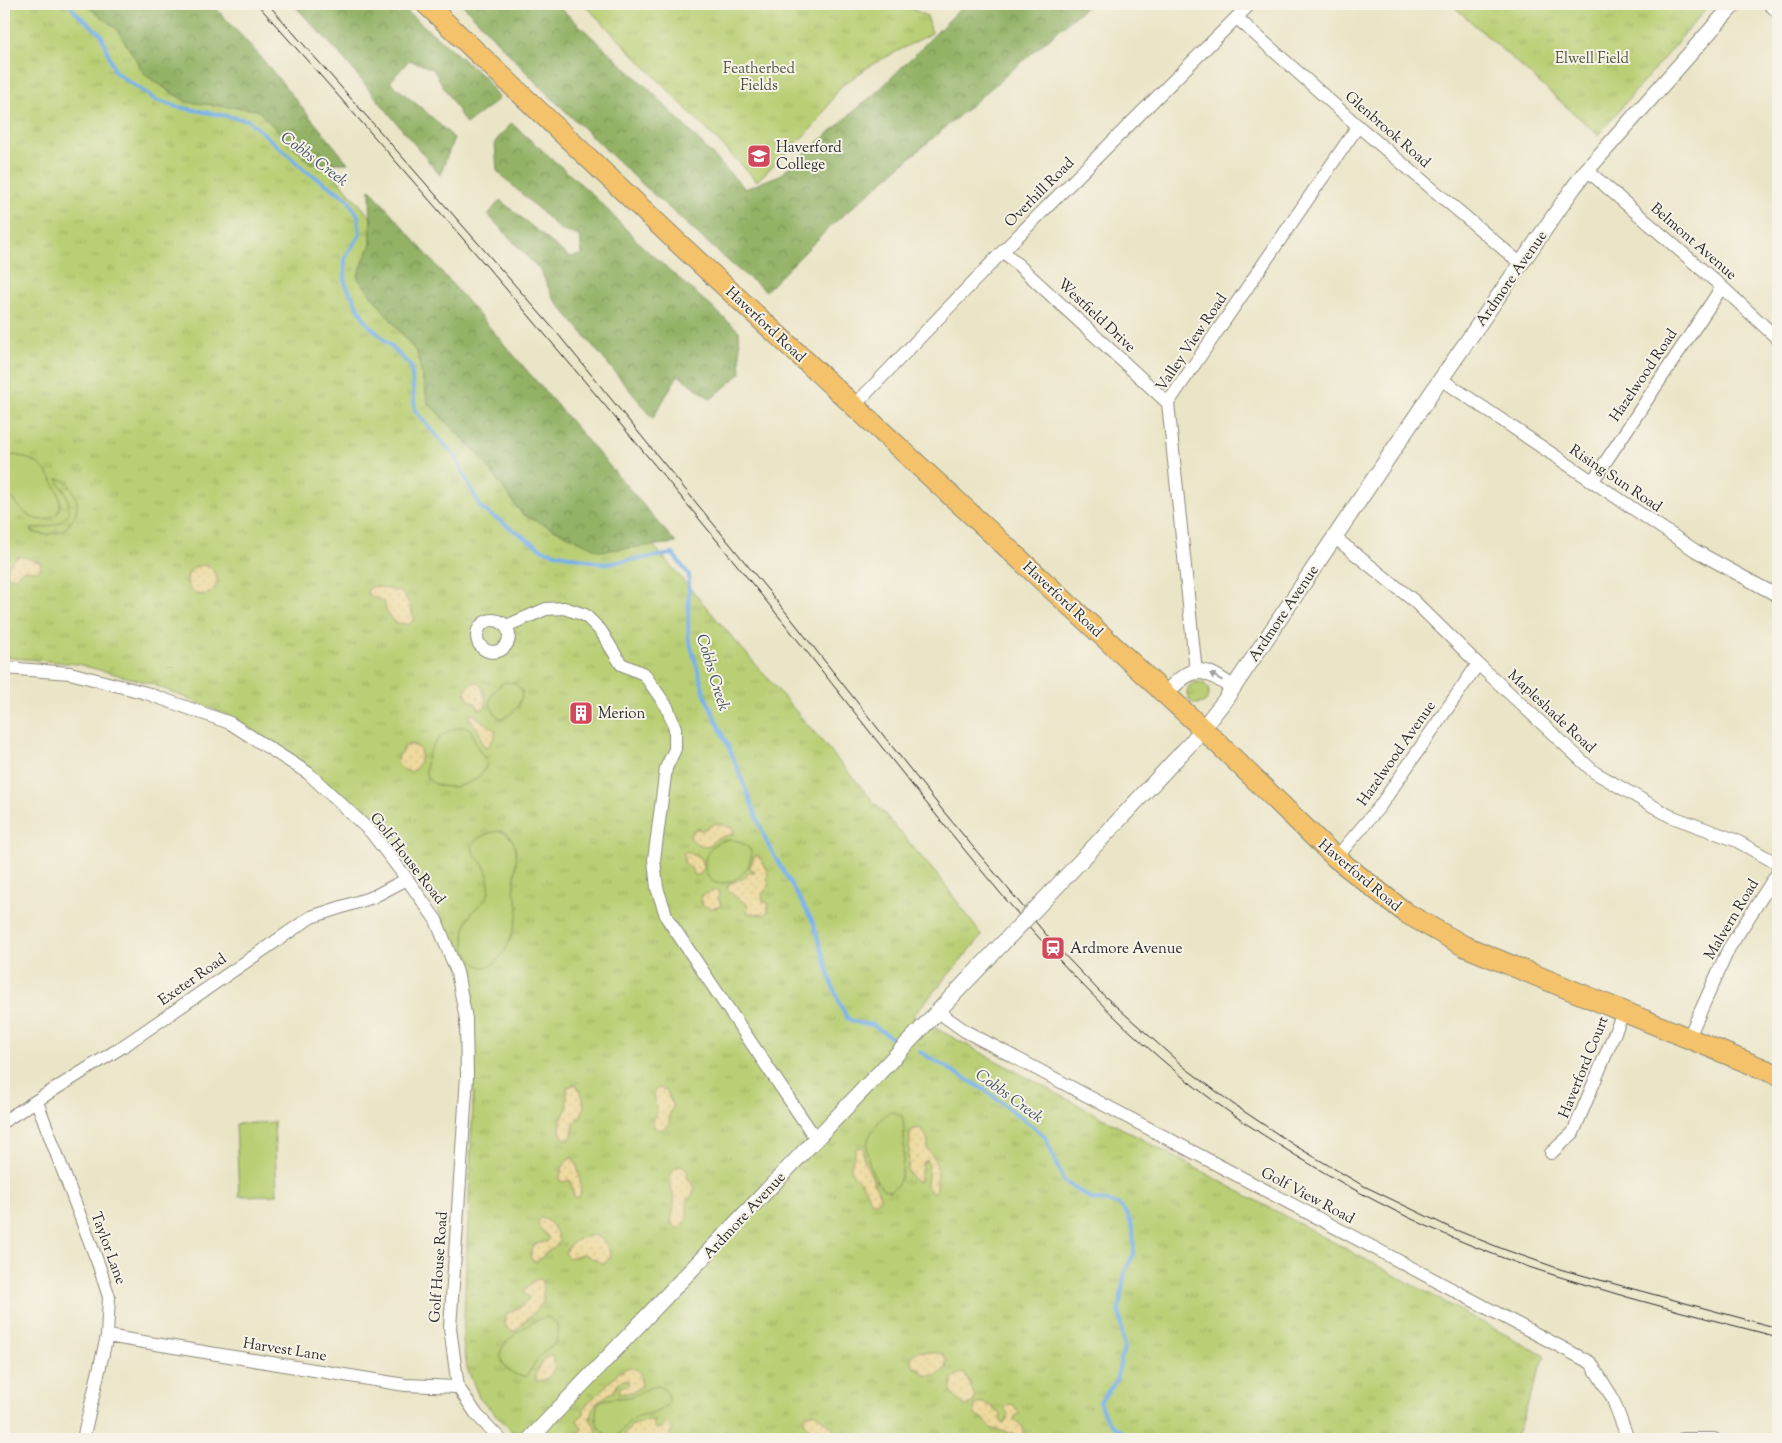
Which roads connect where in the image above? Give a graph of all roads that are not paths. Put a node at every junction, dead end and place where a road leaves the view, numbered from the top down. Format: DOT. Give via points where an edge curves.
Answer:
graph roads {
  1 [pos="426,4"];
  2 [pos="1250,4"];
  3 [pos="1734,4"];
  4 [pos="1769,4"];
  5 [pos="1778,12"];
  6 [pos="1236,18"];
  7 [pos="1358,126"];
  8 [pos="1587,170"];
  9 [pos="1003,252"];
  10 [pos="1520,263"];
  11 [pos="1722,287"];
  12 [pos="1778,339"];
  13 [pos="1441,379"];
  14 [pos="1168,403"];
  15 [pos="854,406"];
  16 [pos="1592,482"];
  17 [pos="1334,537"];
  18 [pos="1778,596"];
  19 [pos="506,626"];
  20 [pos="1478,664"];
  21 [pos="4,668"];
  22 [pos="1196,672"];
  23 [pos="1233,688"];
  24 [pos="1165,694"];
  25 [pos="1202,728"];
  26 [pos="1336,858"];
  27 [pos="1778,864"];
  28 [pos="1778,872"];
  29 [pos="407,879"];
  30 [pos="937,1011"];
  31 [pos="1623,1013"];
  32 [pos="1688,1039"];
  33 [pos="1778,1075"];
  34 [pos="36,1102"];
  35 [pos="4,1121"];
  36 [pos="816,1139"];
  37 [pos="1551,1153"];
  38 [pos="107,1336"];
  39 [pos="458,1386"];
  40 [pos="83,1439"];
  41 [pos="500,1439"];
  42 [pos="530,1439"];
  43 [pos="1628,1439"];
  44 [pos="1682,1439"];
  45 [pos="1714,1439"];
  1 -- 15 [label="main road, Haverford Road"];
  2 -- 6 [label="street, Overhill Road"];
  3 -- 8 [label="street, Ardmore Avenue"];
  4 -- 5 [label="street"];
  6 -- 7 [label="street, Glenbrook Road"];
  6 -- 9 [label="street, Overhill Road"];
  7 -- 10 [label="street, Glenbrook Road"];
  7 -- 14 [label="street, Valley View Road"];
  8 -- 10 [label="street, Ardmore Avenue"];
  8 -- 11 [label="street, Belmont Avenue"];
  9 -- 14 [label="street, Westfield Drive"];
  9 -- 15 [label="street, Overhill Road"];
  10 -- 13 [label="street, Ardmore Avenue"];
  11 -- 12 [label="street, Belmont Avenue"];
  11 -- 16 [label="street, Hazelwood Road"];
  13 -- 16 [label="street, Rising Sun Road"];
  13 -- 17 [label="street, Ardmore Avenue"];
  14 -- 22 [label="street, Valley View Road"];
  15 -- 24 [label="main road, Haverford Road"];
  16 -- 18 [label="street, Rising Sun Road" via="1696,551"];
  17 -- 20 [label="street, Mapleshade Road" via="1413,600"];
  17 -- 23 [label="street, Ardmore Avenue"];
  19 -- 36 [label="street" via="546,608 564,608 585,615 602,631 621,664 644,674 666,707 675,728 675,749 666,768 654,860 657,888 666,918"];
  20 -- 26 [label="street, Hazelwood Avenue" via="1380,806"];
  20 -- 27 [label="street, Mapleshade Road" via="1594,772 1670,816 1735,840"];
  21 -- 29 [label="street, Golf House Road" via="70,673 146,693 230,723 308,773 371,832"];
  23 -- 22 [label="street, one-way" via="1215,675"];
  22 -- 24 [label="street" via="1181,678"];
  23 -- 25 [label="street, Ardmore Avenue"];
  24 -- 25 [label="main road, Haverford Road"];
  25 -- 26 [label="main road, Haverford Road"];
  25 -- 30 [label="street, Ardmore Avenue, bridge"];
  26 -- 31 [label="main road, Haverford Road" via="1406,913 1464,946"];
  28 -- 32 [label="street, Malvern Road" via="1729,948"];
  29 -- 34 [label="street, Exeter Road" via="373,897 311,917"];
  29 -- 39 [label="street, Golf House Road" via="436,920 457,972 466,1019 467,1076 450,1328"];
  30 -- 36 [label="street, Ardmore Avenue"];
  30 -- 43 [label="street, Golf View Road" via="965,1031 1591,1363 1612,1397"];
  31 -- 32 [label="main road, Haverford Road"];
  31 -- 37 [label="street, Haverford Court" via="1574,1134"];
  32 -- 33 [label="main road, Haverford Road"];
  34 -- 35 [label="street, Exeter Road"];
  34 -- 38 [label="street, Taylor Lane" via="110,1297"];
  36 -- 42 [label="street, Ardmore Avenue"];
  38 -- 39 [label="street, Harvest Lane" via="405,1385"];
  38 -- 40 [label="street, Taylor Lane"];
  39 -- 41 [label="street, Golf House Road" via="477,1415"];
  44 -- 45 [label="street"];
}
